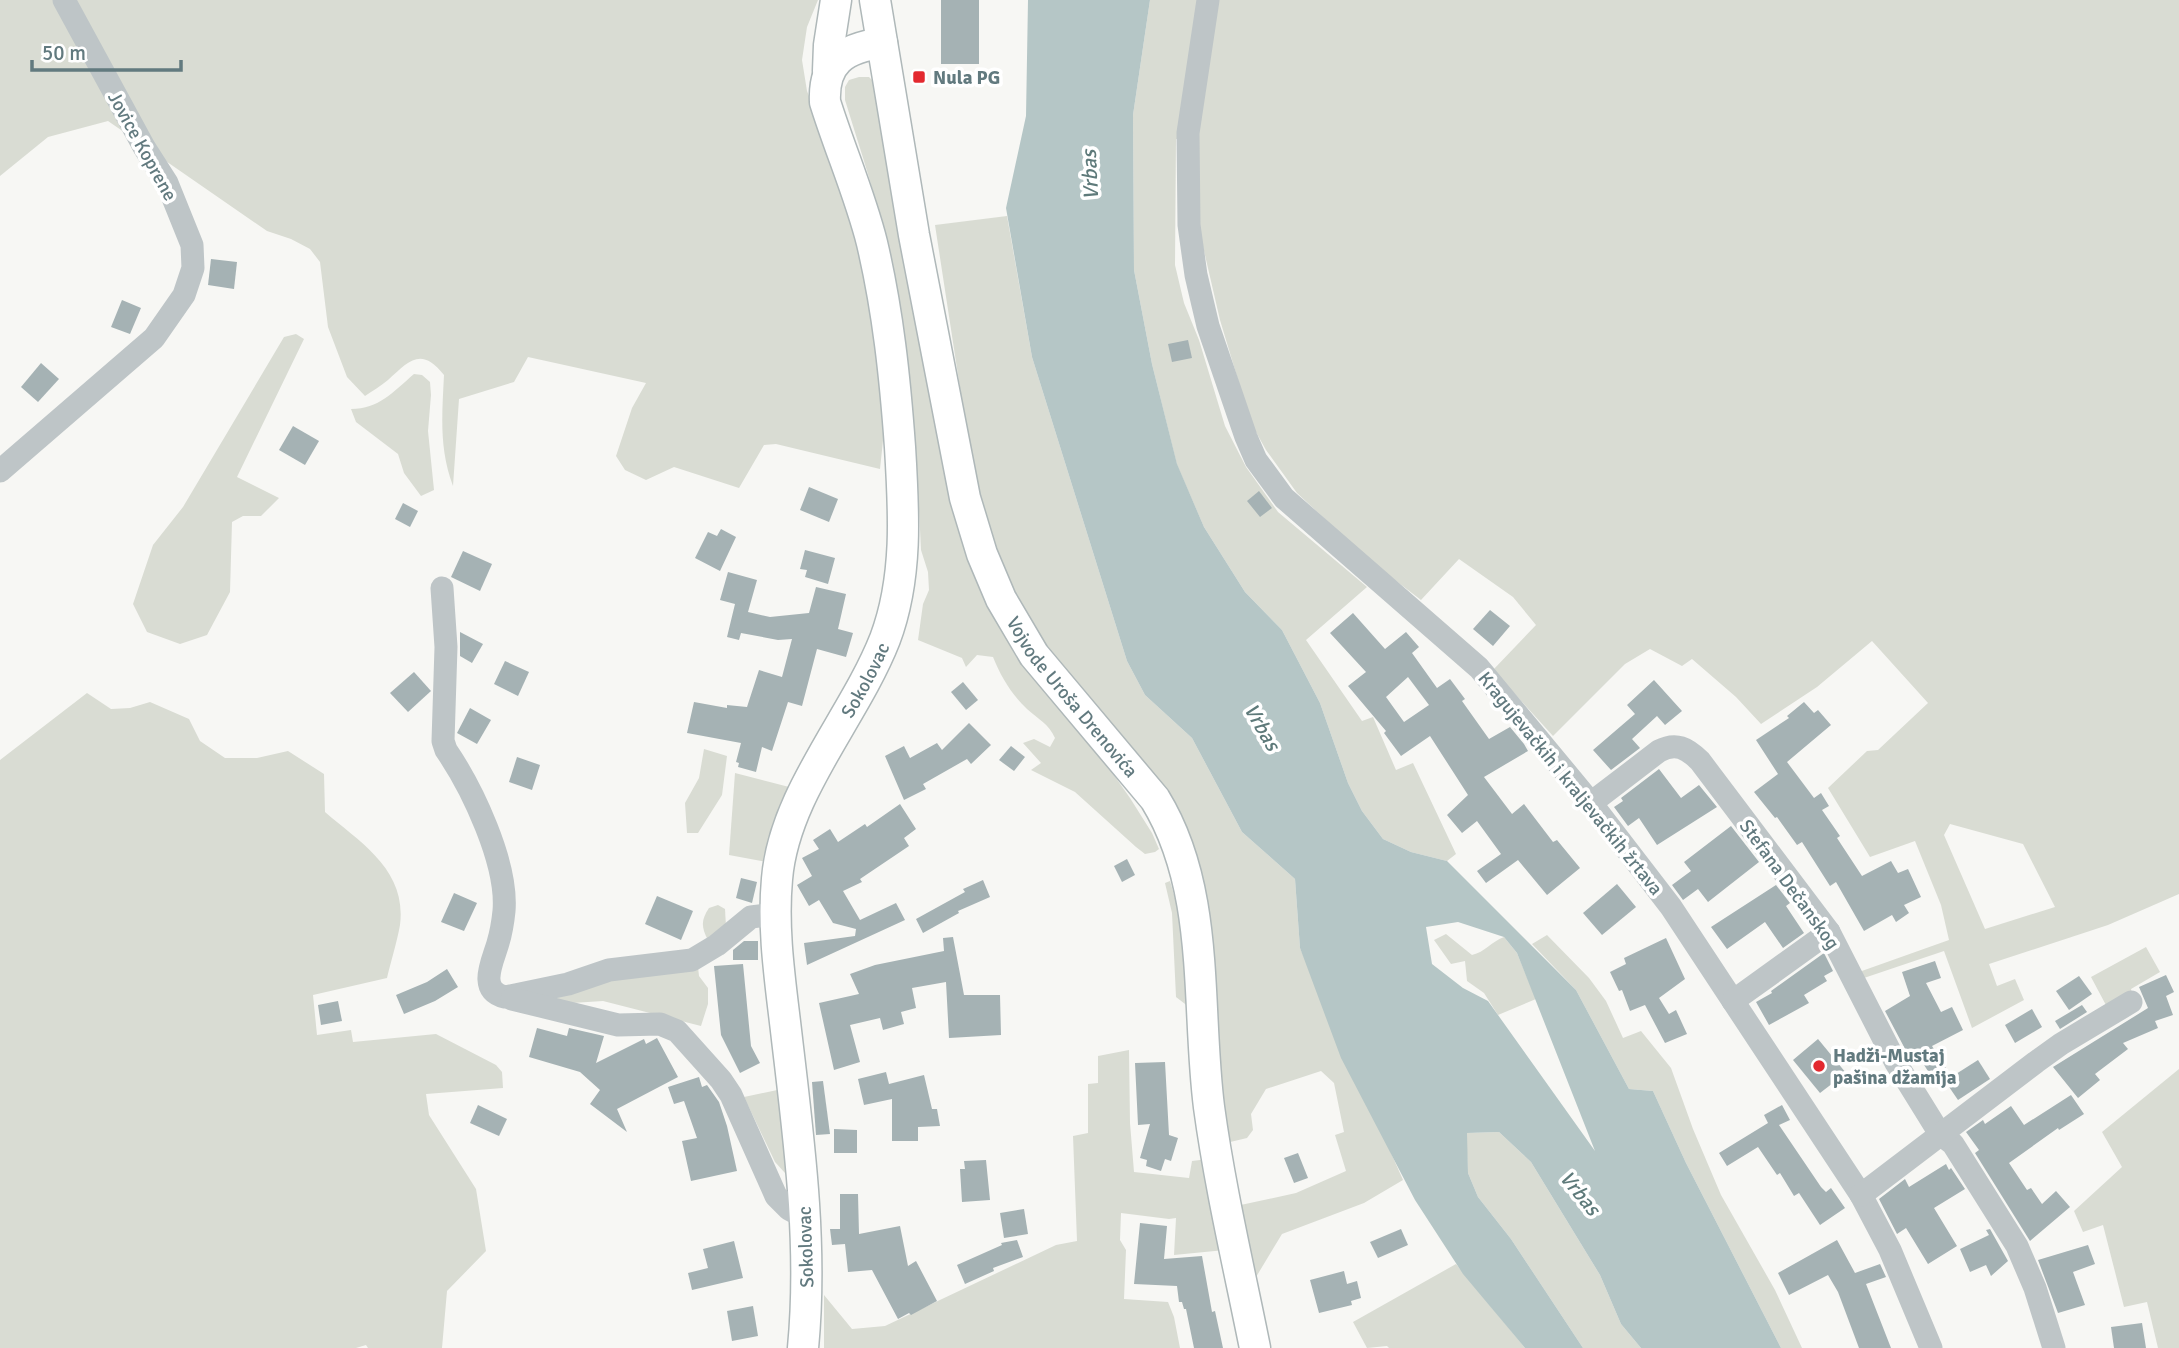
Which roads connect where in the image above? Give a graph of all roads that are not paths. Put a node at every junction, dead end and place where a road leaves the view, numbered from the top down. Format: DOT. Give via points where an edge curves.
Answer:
graph roads {
  1 [pos="64,0"];
  2 [pos="836,0"];
  3 [pos="875,0"];
  4 [pos="1208,0"];
  5 [pos="882,43"];
  6 [pos="828,71"];
  7 [pos="0,471"];
  8 [pos="442,588"];
  9 [pos="1591,803"];
  10 [pos="776,914"];
  11 [pos="1829,932"];
  12 [pos="505,997"];
  13 [pos="1733,1001"];
  14 [pos="2131,1002"];
  15 [pos="1940,1134"];
  16 [pos="1861,1195"];
  17 [pos="804,1217"];
  18 [pos="803,1348"];
  19 [pos="1255,1348"];
  20 [pos="1931,1348"];
  21 [pos="2054,1348"];
  1 -- 7 [label="street, Jovice Koprene" via="167,183 192,245 193,268 184,295 154,338"];
  2 -- 6 [label="main road, Sokolovac"];
  3 -- 5 [label="main road, Vojvode Uroša Drenovića"];
  4 -- 9 [label="street, Kragujevačkih i kraljevačkih žrtava" via="1188,133 1189,225 1208,326 1256,460 1284,498 1479,668"];
  5 -- 6 [label="main road" via="857,49"];
  5 -- 19 [label="main road, Vojvode Uroša Drenovića" via="965,498 982,554 1001,599 1034,655 1155,800 1181,858 1195,928 1210,1116"];
  6 -- 10 [label="main road, Sokolovac" via="825,102 861,205 889,327 902,480 902,559 897,600 885,638 788,832 777,878"];
  8 -- 12 [label="street" via="446,647 442,733 497,858 504,908 488,977 496,995"];
  9 -- 11 [label="street, Stefana Dečanskog" via="1659,751 1669,746 1686,749 1700,761"];
  9 -- 13 [label="street, Kragujevačkih i kraljevačkih žrtava" via="1671,907"];
  10 -- 12 [label="street" via="751,916 692,960 609,970"];
  10 -- 17 [label="main road, Sokolovac"];
  11 -- 13 [label="street"];
  11 -- 15 [label="street, Stefana Dečanskog" via="1895,1063"];
  12 -- 17 [label="street" via="618,1025 660,1024 677,1031 732,1096 776,1196"];
  13 -- 16 [label="street, Kragujevačkih i kraljevačkih žrtava"];
  14 -- 15 [label="street" via="2061,1044"];
  15 -- 16 [label="street"];
  15 -- 21 [label="street, Stefana Dečanskog" via="1954,1144 2017,1246"];
  16 -- 20 [label="street, Kragujevačkih i kraljevačkih žrtava"];
  17 -- 18 [label="main road, Sokolovac"];
}
